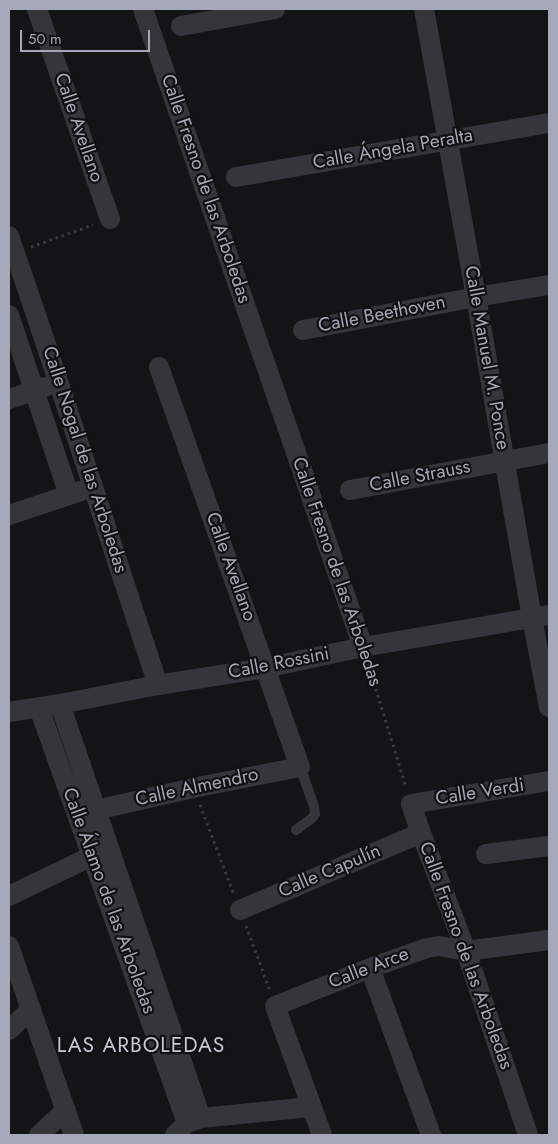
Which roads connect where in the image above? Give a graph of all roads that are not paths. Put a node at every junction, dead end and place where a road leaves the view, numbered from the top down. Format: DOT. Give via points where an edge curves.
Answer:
graph roads {
  1 [pos="36,9"];
  2 [pos="143,9"];
  3 [pos="275,9"];
  4 [pos="424,9"];
  5 [pos="180,26"];
  6 [pos="549,123"];
  7 [pos="448,141"];
  8 [pos="236,177"];
  9 [pos="110,219"];
  10 [pos="12,244"];
  11 [pos="549,285"];
  12 [pos="476,297"];
  13 [pos="9,315"];
  14 [pos="303,330"];
  15 [pos="158,367"];
  16 [pos="59,382"];
  17 [pos="33,391"];
  18 [pos="9,399"];
  19 [pos="549,453"];
  20 [pos="504,461"];
  21 [pos="92,488"];
  22 [pos="350,490"];
  23 [pos="69,495"];
  24 [pos="9,514"];
  25 [pos="540,617"];
  26 [pos="363,647"];
  27 [pos="265,668"];
  28 [pos="158,685"];
  29 [pos="60,704"];
  30 [pos="549,707"];
  31 [pos="39,708"];
  32 [pos="9,712"];
  33 [pos="300,767"];
  34 [pos="549,781"];
  35 [pos="411,804"];
  36 [pos="96,810"];
  37 [pos="296,830"];
  38 [pos="421,834"];
  39 [pos="549,846"];
  40 [pos="486,854"];
  41 [pos="92,856"];
  42 [pos="9,896"];
  43 [pos="240,910"];
  44 [pos="549,940"];
  45 [pos="9,946"];
  46 [pos="466,951"];
  47 [pos="370,968"];
  48 [pos="31,1009"];
  49 [pos="9,1030"];
  50 [pos="311,1107"];
  51 [pos="66,1110"];
  52 [pos="188,1125"];
  53 [pos="39,1135"];
  54 [pos="74,1135"];
  55 [pos="322,1135"];
  56 [pos="430,1135"];
  57 [pos="528,1135"];
  1 -- 9 [label="street, Calle Avellano"];
  2 -- 26 [label="street, Calle Fresno de las Arboledas"];
  3 -- 5 [label="street"];
  4 -- 7 [label="street, Calle Manuel M. Ponce"];
  6 -- 7 [label="street, Calle Ángela Peralta"];
  7 -- 8 [label="street, Calle Ángela Peralta"];
  7 -- 12 [label="street, Calle Manuel M. Ponce"];
  10 -- 16 [label="street, Calle Nogal de las Arboledas"];
  11 -- 12 [label="street, Calle Beethoven"];
  12 -- 14 [label="street, Calle Beethoven"];
  12 -- 20 [label="street, Calle Manuel M. Ponce"];
  13 -- 17 [label="street, Calle Nogal de las Arboledas"];
  15 -- 27 [label="street, Calle Avellano"];
  16 -- 17 [label="street"];
  16 -- 21 [label="street, Calle Nogal de las Arboledas"];
  17 -- 18 [label="street"];
  17 -- 23 [label="street, Calle Nogal de las Arboledas"];
  19 -- 20 [label="street, Calle Strauss"];
  20 -- 22 [label="street, Calle Strauss"];
  20 -- 25 [label="street, Calle Manuel M. Ponce"];
  21 -- 23 [label="street"];
  21 -- 28 [label="street, Calle Nogal de las Arboledas"];
  23 -- 24 [label="street"];
  25 -- 26 [label="street, Calle Rossini"];
  25 -- 30 [label="street, Calle Manuel M. Ponce"];
  26 -- 27 [label="street, Calle Rossini"];
  27 -- 28 [label="street, Calle Rossini"];
  27 -- 33 [label="street, Calle Avellano"];
  28 -- 29 [label="street, Calle Rossini"];
  29 -- 31 [label="street, Calle Rossini"];
  29 -- 36 [label="street, Calle Álamo de las Arboledas"];
  31 -- 32 [label="street, Calle Rossini"];
  31 -- 41 [label="street, Calle Álamo de las Arboledas"];
  33 -- 36 [label="street, Calle Almendro"];
  33 -- 37 [label="lane" via="315,814"];
  34 -- 35 [label="street, Calle Verdi"];
  35 -- 38 [label="street, Calle Fresno de las Arboledas"];
  36 -- 52 [label="street, Calle Álamo de las Arboledas"];
  38 -- 43 [label="street, Calle Capulín"];
  38 -- 46 [label="street, Calle Fresno de las Arboledas"];
  39 -- 40 [label="street"];
  41 -- 42 [label="street"];
  41 -- 52 [label="street, Calle Álamo de las Arboledas"];
  44 -- 46 [label="street, Calle Arce"];
  45 -- 48 [label="street"];
  46 -- 47 [label="street, Calle Arce" via="439,946 427,948"];
  46 -- 57 [label="street, Calle Fresno de las Arboledas"];
  47 -- 50 [label="street, Calle Arce" via="275,1006"];
  47 -- 56 [label="street"];
  48 -- 49 [label="street"];
  48 -- 51 [label="street"];
  50 -- 52 [label="street"];
  50 -- 55 [label="street"];
  51 -- 53 [label="street"];
  51 -- 54 [label="street"];
}
